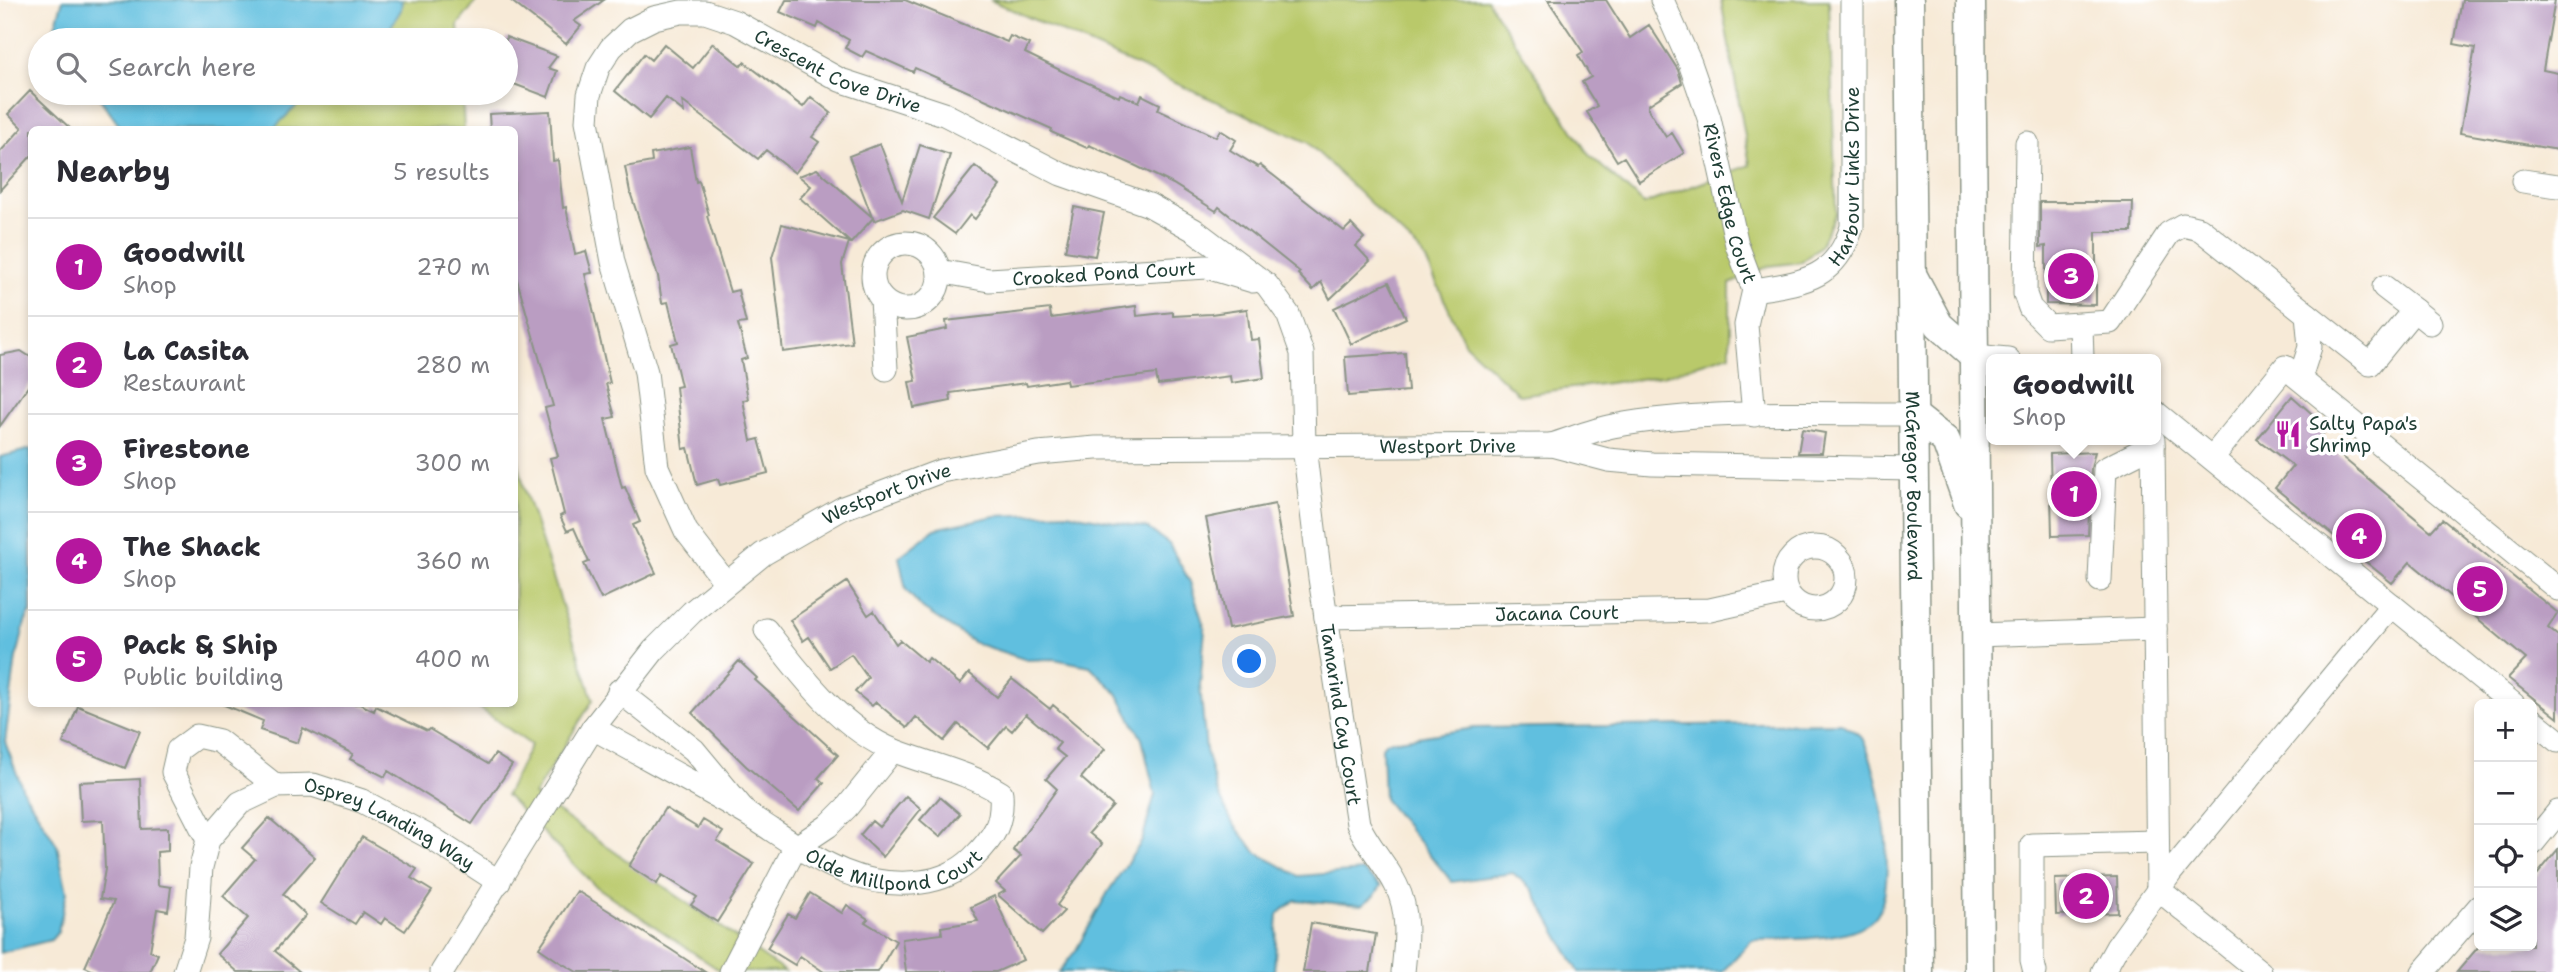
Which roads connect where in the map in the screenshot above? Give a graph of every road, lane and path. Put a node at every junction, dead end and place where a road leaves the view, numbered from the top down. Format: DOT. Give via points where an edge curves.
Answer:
graph roads {
  1 [pos="1662,0"];
  2 [pos="1852,0"];
  3 [pos="1909,0"];
  4 [pos="1971,0"];
  5 [pos="2026,143"];
  6 [pos="2523,181"];
  7 [pos="2558,186"];
  8 [pos="939,271"];
  9 [pos="1911,273"];
  10 [pos="1266,285"];
  11 [pos="2384,287"];
  12 [pos="1754,290"];
  13 [pos="881,299"];
  14 [pos="2307,314"];
  15 [pos="2081,325"];
  16 [pos="2082,354"];
  17 [pos="1974,356"];
  18 [pos="1986,357"];
  19 [pos="886,369"];
  20 [pos="2300,379"];
  21 [pos="1912,414"];
  22 [pos="1754,415"];
  23 [pos="2161,417"];
  24 [pos="1551,445"];
  25 [pos="2147,445"];
  26 [pos="2152,445"];
  27 [pos="1304,446"];
  28 [pos="2212,458"];
  29 [pos="1912,469"];
  30 [pos="1975,523"];
  31 [pos="2100,580"];
  32 [pos="726,583"];
  33 [pos="2558,589"];
  34 [pos="1787,593"];
  35 [pos="2392,606"];
  36 [pos="1326,617"];
  37 [pos="2155,629"];
  38 [pos="766,630"];
  39 [pos="1976,635"];
  40 [pos="619,691"];
  41 [pos="2507,699"];
  42 [pos="2537,724"];
  43 [pos="593,728"];
  44 [pos="2558,741"];
  45 [pos="893,750"];
  46 [pos="276,786"];
  47 [pos="2558,812"];
  48 [pos="747,814"];
  49 [pos="2537,838"];
  50 [pos="208,841"];
  51 [pos="2157,842"];
  52 [pos="796,848"];
  53 [pos="499,882"];
  54 [pos="2158,889"];
  55 [pos="2474,914"];
  56 [pos="185,972"];
  57 [pos="442,972"];
  58 [pos="731,972"];
  59 [pos="1403,972"];
  60 [pos="1919,972"];
  61 [pos="1979,972"];
  62 [pos="2035,972"];
  63 [pos="2103,972"];
  64 [pos="2260,972"];
  65 [pos="2423,972"];
  1 -- 12 [label="street, Rivers Edge Court" via="1709,118 1737,245"];
  2 -- 12 [label="street, Harbour Links Drive" via="1852,227 1845,248 1831,267 1804,282"];
  3 -- 9 [label="main road, McGregor Boulevard"];
  4 -- 17 [label="main road"];
  5 -- 15 [label="street" via="2025,294 2030,308 2048,326"];
  6 -- 7 [label="street"];
  8 -- 10 [label="street, Crooked Pond Court" via="989,280 1207,267"];
  8 -- 13 [label="street" via="936,292 920,306 900,309"];
  8 -- 13 [label="street" via="929,251 919,245 887,249 879,257 873,278"];
  9 -- 17 [label="main road" via="1939,325"];
  9 -- 21 [label="main road, McGregor Boulevard"];
  10 -- 27 [label="street, Crescent Cove Drive" via="1288,314 1302,353"];
  10 -- 32 [label="street, Crescent Cove Drive" via="1195,230 1149,205 1061,174 944,114 840,80 735,22 705,12 681,12 630,30 605,58 589,95 587,121 600,203 646,372 657,467 686,531"];
  11 -- 14 [label="street" via="2422,316 2370,364"];
  12 -- 22 [label="street, Rivers Edge Court" via="1746,325"];
  13 -- 19 [label="street"];
  14 -- 15 [label="street" via="2200,229 2183,225 2169,233 2110,322"];
  14 -- 20 [label="street" via="2310,347"];
  15 -- 16 [label="street"];
  17 -- 18 [label="street"];
  17 -- 30 [label="main road"];
  20 -- 28 [label="street" via="2285,367"];
  20 -- 33 [label="street"];
  21 -- 22 [label="street, Westport Drive"];
  21 -- 29 [label="main road, McGregor Boulevard"];
  21 -- 30 [label="main road" via="1946,441"];
  22 -- 24 [label="street, Westport Drive" via="1610,426"];
  23 -- 28 [label="street"];
  24 -- 27 [label="street, Westport Drive"];
  24 -- 29 [label="street, Westport Drive" via="1608,460 1652,464"];
  25 -- 31 [label="street" via="2105,469"];
  26 -- 37 [label="street"];
  27 -- 32 [label="street, Westport Drive" via="1096,448 963,466 843,508 801,530"];
  27 -- 36 [label="street, Tamarind Cay Court"];
  28 -- 35 [label="street"];
  29 -- 60 [label="main road, McGregor Boulevard"];
  30 -- 39 [label="main road"];
  32 -- 40 [label="street, Westport Drive" via="654,650"];
  34 -- 36 [label="street, Jacana Court" via="1710,610"];
  35 -- 41 [label="street"];
  35 -- 54 [label="street"];
  36 -- 59 [label="street, Tamarind Cay Court" via="1358,824 1404,905"];
  37 -- 39 [label="street"];
  37 -- 51 [label="street"];
  38 -- 45 [label="street, Olde Millpond Court" via="813,689"];
  39 -- 61 [label="main road"];
  40 -- 43 [label="street, Westport Drive"];
  40 -- 48 [label="street, Olde Millpond Court" via="710,765"];
  42 -- 44 [label="street"];
  43 -- 48 [label="street, Olde Millpond Court"];
  43 -- 53 [label="street, Westport Drive"];
  45 -- 52 [label="street, Olde Millpond Court" via="847,807"];
  45 -- 52 [label="street, Olde Millpond Court" via="981,780 1001,793 1002,818 971,860 948,875 927,881 883,883 841,872"];
  46 -- 50 [label="street, Osprey Landing Way" via="240,803"];
  46 -- 50 [label="street, Osprey Landing Way" via="219,741 197,736 178,750 173,772"];
  46 -- 53 [label="street, Osprey Landing Way" via="313,785 362,801"];
  47 -- 49 [label="street"];
  48 -- 52 [label="street, Olde Millpond Court"];
  50 -- 56 [label="street, Osprey Landing Way" via="201,867 196,939"];
  51 -- 54 [label="street"];
  51 -- 62 [label="street" via="2032,845"];
  52 -- 58 [label="street, Olde Millpond Court"];
  53 -- 57 [label="street, Westport Drive"];
  54 -- 63 [label="street"];
  54 -- 64 [label="street"];
  55 -- 65 [label="street"];
}
